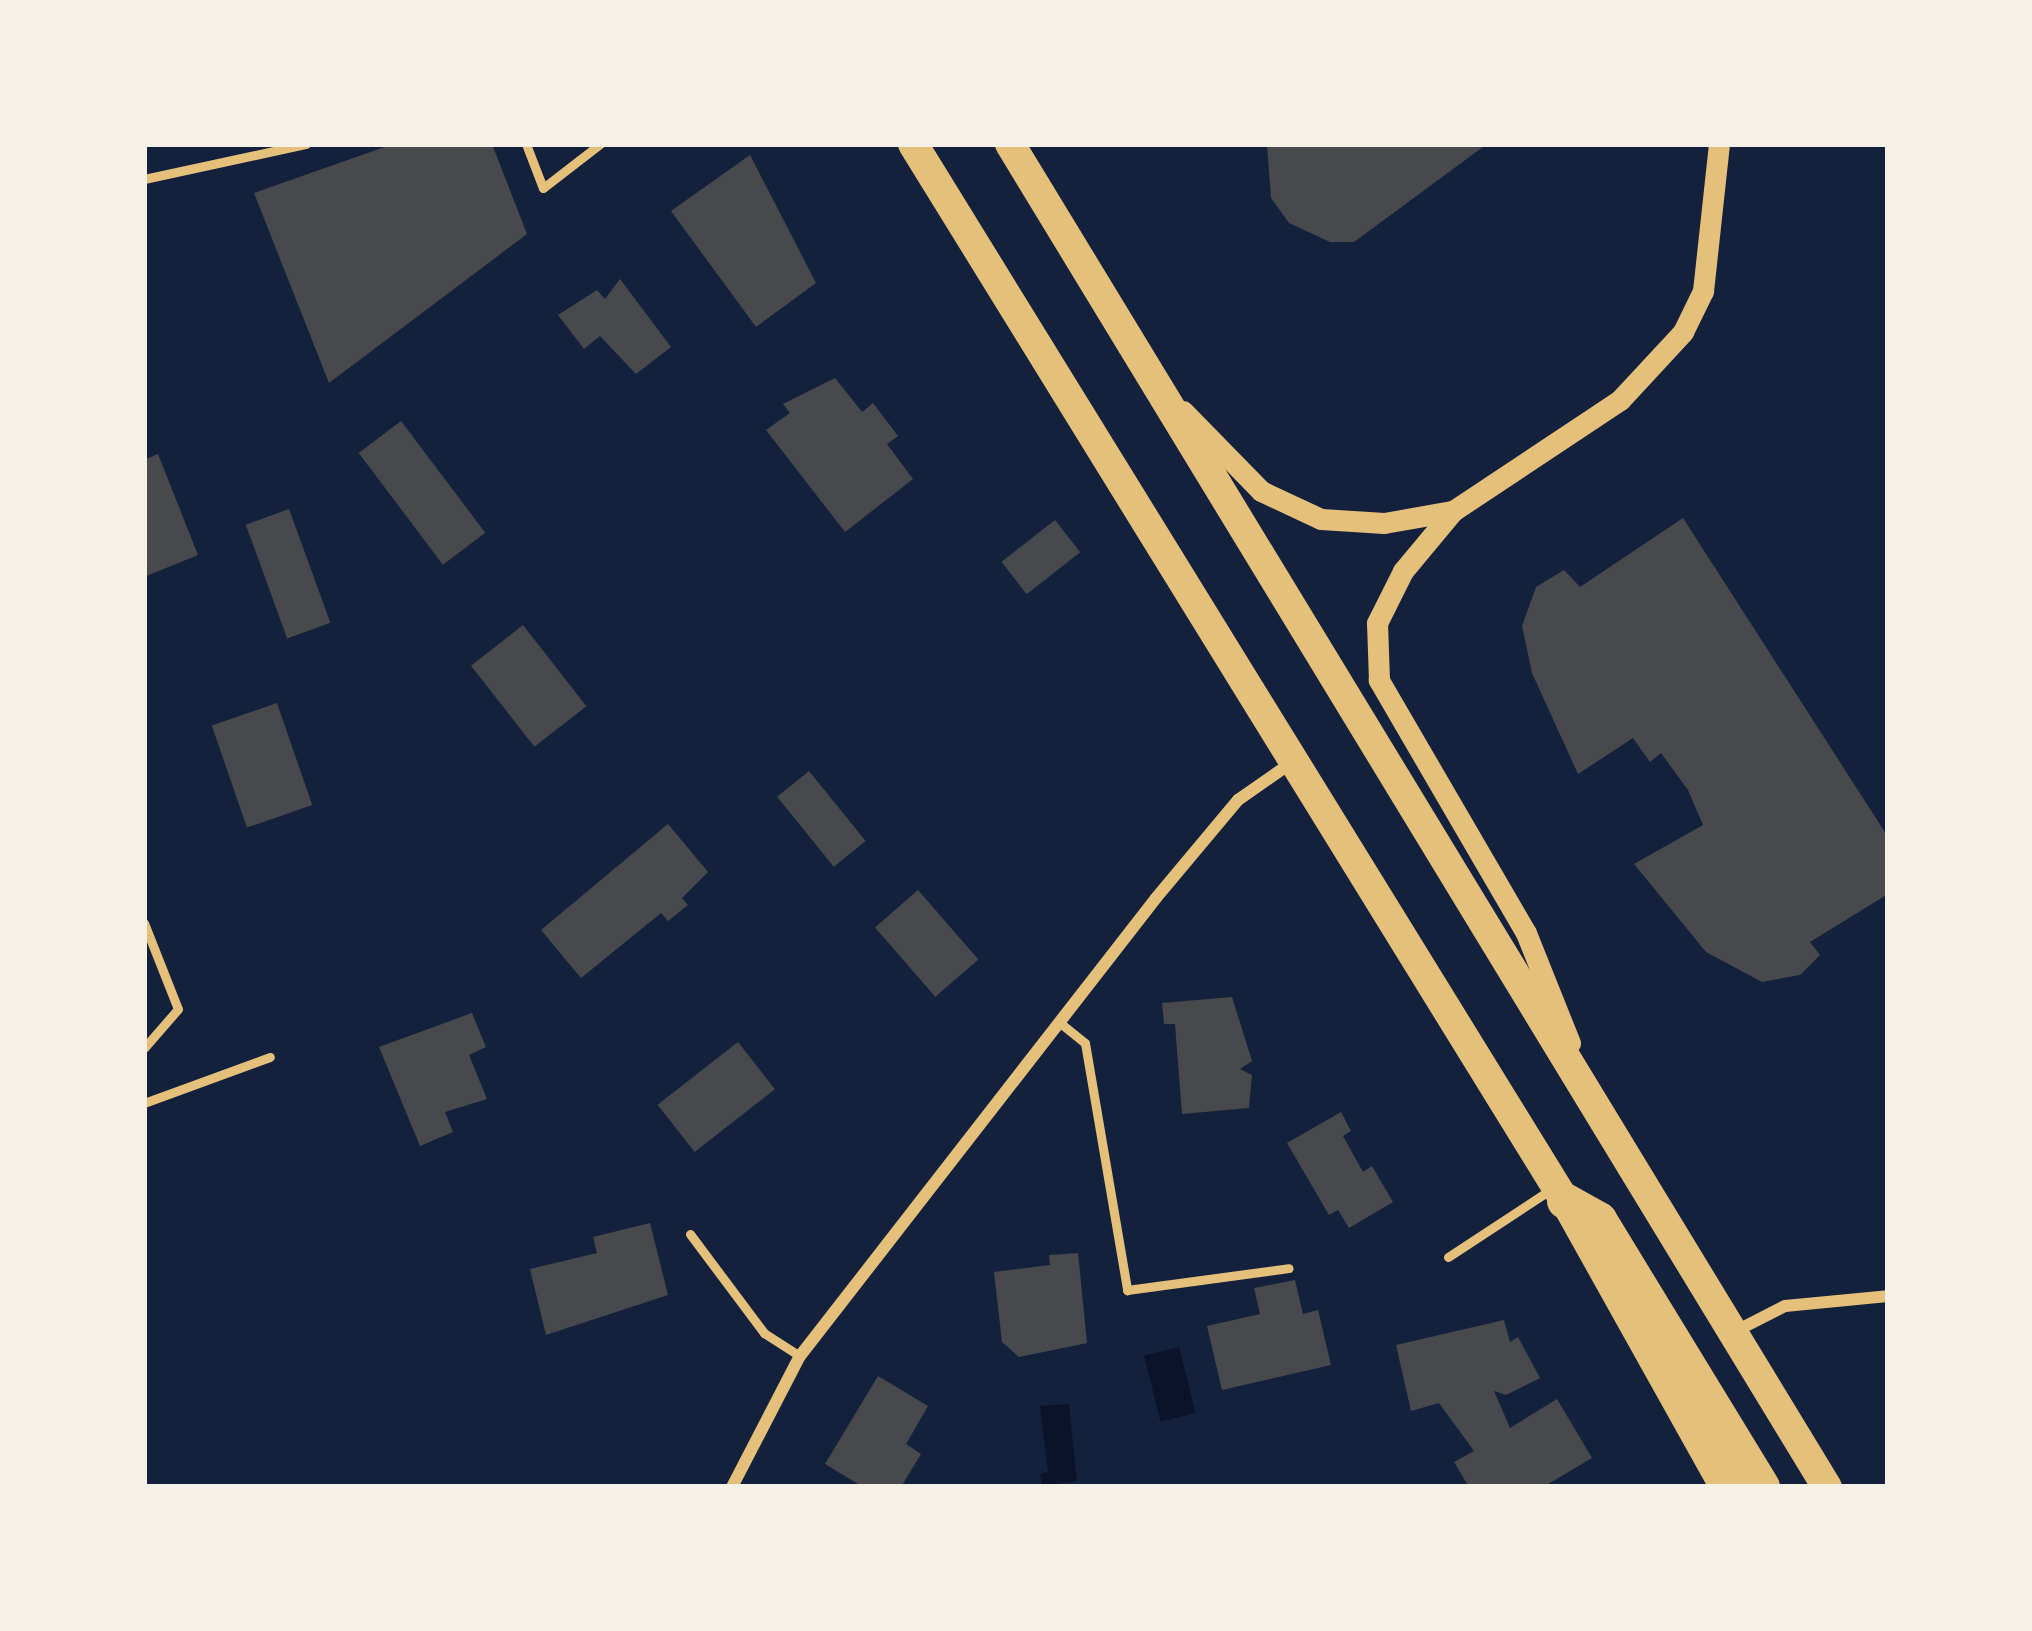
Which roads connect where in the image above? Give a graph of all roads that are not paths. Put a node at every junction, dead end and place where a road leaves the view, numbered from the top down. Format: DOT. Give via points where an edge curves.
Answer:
graph roads {
  1 [pos="306,144"];
  2 [pos="526,144"];
  3 [pos="600,144"];
  4 [pos="913,144"];
  5 [pos="1010,144"];
  6 [pos="1719,144"];
  7 [pos="276,149"];
  8 [pos="144,179"];
  9 [pos="1155,382"];
  10 [pos="1453,511"];
  11 [pos="1292,762"];
  12 [pos="144,923"];
  13 [pos="1059,1022"];
  14 [pos="144,1048"];
  15 [pos="270,1057"];
  16 [pos="144,1103"];
  17 [pos="1604,1126"];
  18 [pos="1560,1194"];
  19 [pos="690,1234"];
  20 [pos="1448,1257"];
  21 [pos="1289,1268"];
  22 [pos="1888,1296"];
  23 [pos="1730,1334"];
  24 [pos="800,1356"];
  25 [pos="732,1487"];
  26 [pos="1726,1487"];
  27 [pos="1762,1487"];
  28 [pos="1828,1487"];
  1 -- 7 [label="lane"];
  2 -- 3 [label="lane" via="543,188"];
  4 -- 11 [label="main road"];
  5 -- 9 [label="main road"];
  6 -- 10 [label="street" via="1703,292 1683,332 1620,400"];
  7 -- 8 [label="lane"];
  9 -- 10 [label="street" via="1261,491 1321,519 1384,523"];
  9 -- 17 [label="main road"];
  10 -- 17 [label="street" via="1403,571 1377,623 1379,680 1526,933"];
  11 -- 13 [label="street" via="1238,800"];
  11 -- 18 [label="main road"];
  12 -- 14 [label="lane" via="178,1009"];
  13 -- 21 [label="lane" via="1085,1043 1127,1290"];
  13 -- 24 [label="street"];
  15 -- 16 [label="lane"];
  17 -- 23 [label="main road"];
  18 -- 20 [label="lane"];
  18 -- 26 [label="main road"];
  18 -- 27 [label="highway" via="1599,1220"];
  19 -- 24 [label="lane" via="764,1334"];
  22 -- 23 [label="street" via="1785,1306"];
  23 -- 28 [label="main road"];
  24 -- 25 [label="street"];
}
